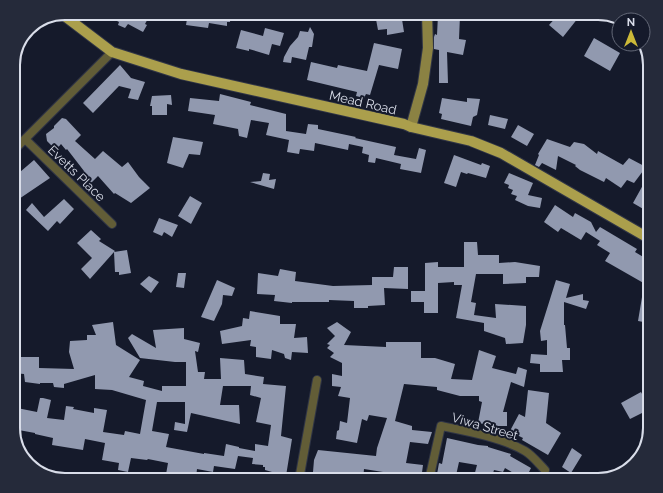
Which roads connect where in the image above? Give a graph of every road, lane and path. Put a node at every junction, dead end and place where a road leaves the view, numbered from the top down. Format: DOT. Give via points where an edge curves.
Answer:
graph roads {
  1 [pos="70,20"];
  2 [pos="427,20"];
  3 [pos="112,52"];
  4 [pos="411,127"];
  5 [pos="24,139"];
  6 [pos="20,143"];
  7 [pos="112,224"];
  8 [pos="643,235"];
  9 [pos="317,380"];
  10 [pos="545,470"];
  11 [pos="300,473"];
  12 [pos="431,473"];
  1 -- 3 [label="main road, Mead Road"];
  2 -- 4 [label="main road" via="428,48 423,84"];
  3 -- 4 [label="main road, Mead Road" via="181,74"];
  3 -- 5 [label="street"];
  4 -- 8 [label="main road, Mead Road" via="471,141 501,153"];
  5 -- 6 [label="street"];
  5 -- 7 [label="street, Evetts Place"];
  9 -- 11 [label="street"];
  10 -- 12 [label="street, Viwa Street" via="526,451 519,448 441,426"];
}
